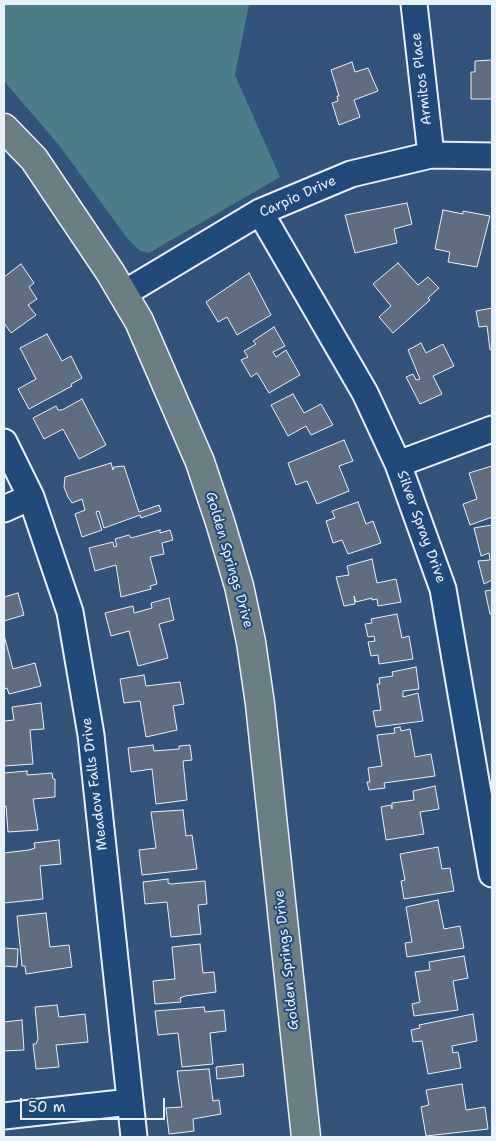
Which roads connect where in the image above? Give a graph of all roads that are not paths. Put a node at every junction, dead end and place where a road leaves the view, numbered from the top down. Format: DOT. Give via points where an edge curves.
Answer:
graph roads {
  1 [pos="414,4"];
  2 [pos="4,128"];
  3 [pos="431,155"];
  4 [pos="492,156"];
  5 [pos="260,212"];
  6 [pos="123,294"];
  7 [pos="492,429"];
  8 [pos="4,442"];
  9 [pos="398,464"];
  10 [pos="30,497"];
  11 [pos="4,509"];
  12 [pos="492,874"];
  13 [pos="130,1102"];
  14 [pos="4,1116"];
  15 [pos="134,1137"];
  16 [pos="306,1137"];
  1 -- 3 [label="street, Armitos Place"];
  2 -- 6 [label="main road, Golden Springs Drive" via="34,160"];
  3 -- 4 [label="street, Carpio Drive"];
  3 -- 5 [label="street, Carpio Drive" via="351,174"];
  5 -- 6 [label="street, Carpio Drive"];
  5 -- 9 [label="street, Silver Spray Drive" via="365,393"];
  6 -- 16 [label="main road, Golden Springs Drive" via="139,322 200,462 236,577 251,642"];
  7 -- 9 [label="street"];
  8 -- 10 [label="street, Meadow Falls Drive"];
  9 -- 12 [label="street, Silver Spray Drive" via="443,589"];
  10 -- 11 [label="street"];
  10 -- 13 [label="street, Meadow Falls Drive" via="70,612 91,735"];
  13 -- 14 [label="street"];
  13 -- 15 [label="street, Meadow Falls Drive"];
}
